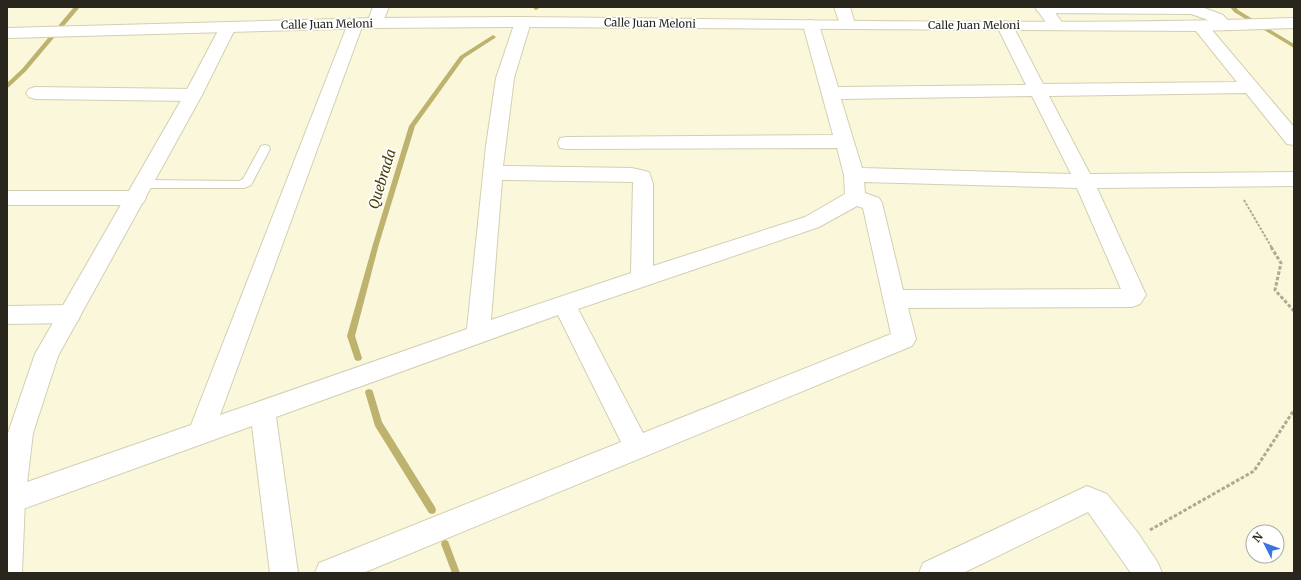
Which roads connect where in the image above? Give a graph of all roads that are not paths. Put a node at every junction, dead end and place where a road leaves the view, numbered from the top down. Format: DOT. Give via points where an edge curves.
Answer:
graph roads {
  1 [pos="380,7"];
  2 [pos="842,7"];
  3 [pos="1043,8"];
  4 [pos="523,22"];
  5 [pos="375,23"];
  6 [pos="1289,23"];
  7 [pos="355,24"];
  8 [pos="847,24"];
  9 [pos="811,25"];
  10 [pos="1056,25"];
  11 [pos="1224,25"];
  12 [pos="1005,26"];
  13 [pos="1200,26"];
  14 [pos="228,27"];
  15 [pos="7,33"];
  16 [pos="1251,87"];
  17 [pos="1038,91"];
  18 [pos="35,93"];
  19 [pos="830,93"];
  20 [pos="193,95"];
  21 [pos="1294,139"];
  22 [pos="844,141"];
  23 [pos="567,143"];
  24 [pos="265,149"];
  25 [pos="493,173"];
  26 [pos="1294,179"];
  27 [pos="1084,181"];
  28 [pos="854,186"];
  29 [pos="139,191"];
  30 [pos="7,198"];
  31 [pos="642,279"];
  32 [pos="894,299"];
  33 [pos="564,304"];
  34 [pos="70,314"];
  35 [pos="7,315"];
  36 [pos="478,335"];
  37 [pos="262,411"];
  38 [pos="201,432"];
  39 [pos="637,448"];
  40 [pos="11,471"];
  41 [pos="12,500"];
  42 [pos="8,573"];
  43 [pos="284,573"];
  44 [pos="329,573"];
  45 [pos="933,573"];
  46 [pos="1148,573"];
  1 -- 5 [label="street"];
  2 -- 8 [label="street"];
  3 -- 10 [label="street"];
  3 -- 11 [label="street" via="1193,9 1217,18"];
  4 -- 5 [label="street, Calle Juan Meloni"];
  4 -- 9 [label="street, Calle Juan Meloni"];
  4 -- 25 [label="street" via="505,78"];
  5 -- 7 [label="street, Calle Juan Meloni"];
  6 -- 11 [label="street, Calle Juan Meloni"];
  7 -- 14 [label="street, Calle Juan Meloni"];
  7 -- 38 [label="street"];
  8 -- 9 [label="street, Calle Juan Meloni"];
  8 -- 12 [label="street, Calle Juan Meloni"];
  9 -- 19 [label="street"];
  10 -- 12 [label="street, Calle Juan Meloni"];
  10 -- 13 [label="street, Calle Juan Meloni"];
  11 -- 13 [label="street, Calle Juan Meloni"];
  12 -- 17 [label="street"];
  13 -- 16 [label="street"];
  14 -- 15 [label="street, Calle Juan Meloni"];
  14 -- 20 [label="street"];
  16 -- 17 [label="street"];
  16 -- 21 [label="street"];
  17 -- 19 [label="street"];
  17 -- 27 [label="street"];
  18 -- 20 [label="street"];
  19 -- 22 [label="street"];
  20 -- 29 [label="street"];
  22 -- 23 [label="street"];
  22 -- 28 [label="street"];
  24 -- 29 [label="lane" via="247,182 240,185"];
  25 -- 31 [label="street" via="642,177"];
  25 -- 36 [label="street"];
  26 -- 27 [label="street"];
  27 -- 28 [label="street"];
  27 -- 32 [label="street" via="1135,295 1132,298"];
  28 -- 31 [label="street" via="812,222"];
  28 -- 32 [label="street" via="872,203"];
  29 -- 30 [label="street"];
  29 -- 34 [label="street"];
  31 -- 33 [label="street"];
  32 -- 39 [label="street" via="904,339"];
  33 -- 36 [label="street"];
  33 -- 39 [label="street"];
  34 -- 35 [label="street"];
  34 -- 40 [label="street" via="47,354 20,433"];
  36 -- 37 [label="street"];
  37 -- 38 [label="street"];
  37 -- 43 [label="street"];
  38 -- 41 [label="street"];
  39 -- 44 [label="street"];
  40 -- 41 [label="street"];
  41 -- 42 [label="street"];
  45 -- 46 [label="street" via="1087,499 1098,504"];
}
